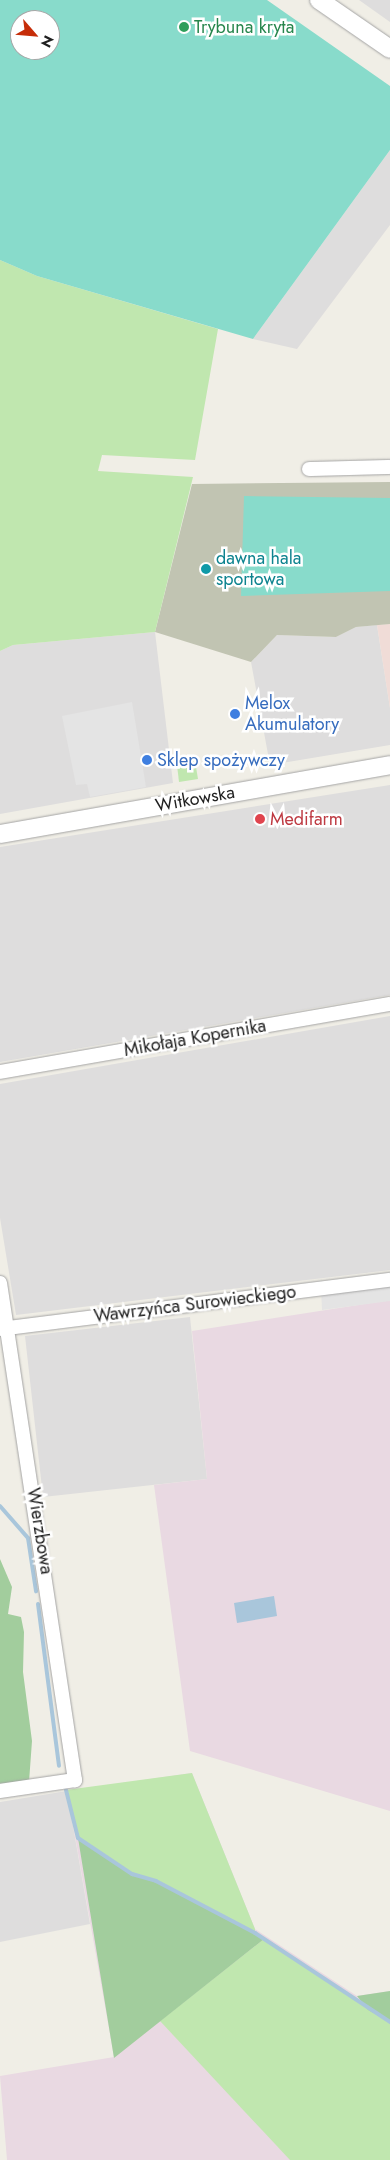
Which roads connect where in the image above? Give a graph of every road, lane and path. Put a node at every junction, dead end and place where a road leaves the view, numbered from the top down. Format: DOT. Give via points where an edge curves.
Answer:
graph roads {
  1 [pos="319,0"];
  2 [pos="390,49"];
  3 [pos="390,467"];
  4 [pos="309,469"];
  5 [pos="390,765"];
  6 [pos="0,834"];
  7 [pos="390,1004"];
  8 [pos="0,1072"];
  9 [pos="390,1280"];
  10 [pos="0,1283"];
  11 [pos="4,1328"];
  12 [pos="0,1791"];
  1 -- 2 [label="street"];
  3 -- 4 [label="street"];
  5 -- 6 [label="street, Witkowska"];
  7 -- 8 [label="street, Mikołaja Kopernika"];
  9 -- 11 [label="street, Wawrzyńca Surowieckiego"];
  10 -- 11 [label="street, Wierzbowa"];
  11 -- 12 [label="street, Wierzbowa" via="75,1780"];
}
